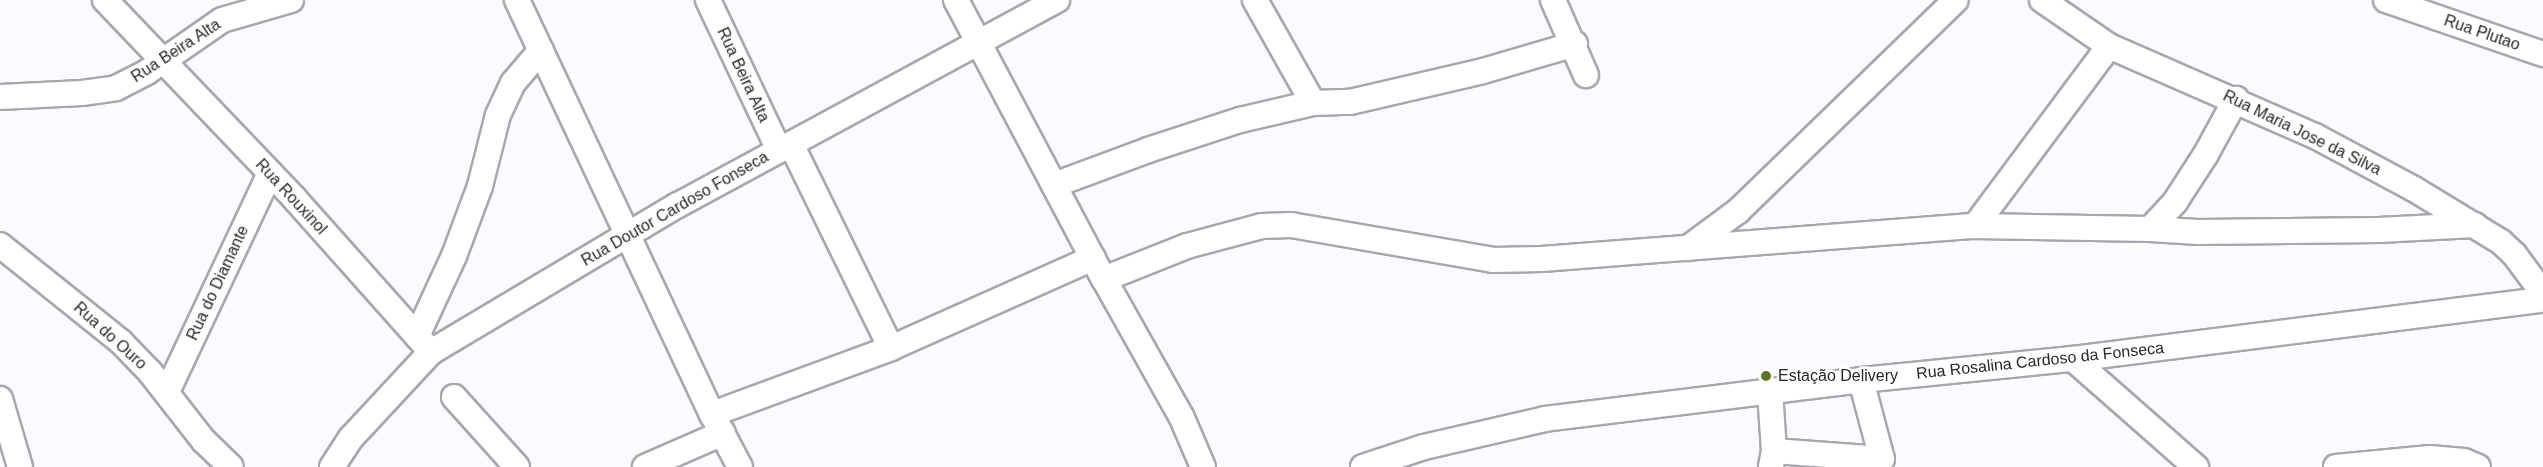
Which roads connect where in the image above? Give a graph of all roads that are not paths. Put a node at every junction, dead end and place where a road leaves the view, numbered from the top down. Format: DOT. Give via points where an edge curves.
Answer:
graph roads {
  1 [pos="105,0"];
  2 [pos="708,0"];
  3 [pos="956,0"];
  4 [pos="1057,0"];
  5 [pos="1255,0"];
  6 [pos="1553,0"];
  7 [pos="1956,0"];
  8 [pos="2042,0"];
  9 [pos="2386,0"];
  10 [pos="283,1"];
  11 [pos="524,3"];
  12 [pos="979,41"];
  13 [pos="1575,45"];
  14 [pos="2109,46"];
  15 [pos="541,50"];
  16 [pos="2543,54"];
  17 [pos="162,61"];
  18 [pos="1586,75"];
  19 [pos="0,98"];
  20 [pos="2236,99"];
  21 [pos="1313,104"];
  22 [pos="785,147"];
  23 [pos="270,173"];
  24 [pos="1054,185"];
  25 [pos="2475,225"];
  26 [pos="1974,226"];
  27 [pos="2150,229"];
  28 [pos="627,235"];
  29 [pos="0,245"];
  30 [pos="1688,248"];
  31 [pos="1093,258"];
  32 [pos="1104,279"];
  33 [pos="2543,293"];
  34 [pos="2543,300"];
  35 [pos="424,344"];
  36 [pos="891,348"];
  37 [pos="2073,359"];
  38 [pos="1862,380"];
  39 [pos="166,392"];
  40 [pos="1770,392"];
  41 [pos="454,397"];
  42 [pos="0,399"];
  43 [pos="717,424"];
  44 [pos="1772,459"];
  45 [pos="1888,463"];
  46 [pos="20,467"];
  47 [pos="231,467"];
  48 [pos="332,467"];
  49 [pos="517,467"];
  50 [pos="645,467"];
  51 [pos="741,467"];
  52 [pos="1203,467"];
  53 [pos="1364,467"];
  54 [pos="2196,467"];
  55 [pos="2336,467"];
  56 [pos="2478,467"];
  1 -- 17 [label="street, Rua Rouxinol"];
  2 -- 22 [label="street, Rua Beira Alta"];
  3 -- 12 [label="street"];
  4 -- 12 [label="street, Rua Doutor Cardoso Fonseca"];
  5 -- 21 [label="street"];
  6 -- 13 [label="street"];
  7 -- 30 [label="street" via="1738,211"];
  8 -- 14 [label="street, Rua Maria Jose da Silva"];
  9 -- 16 [label="street, Rua Plutao"];
  10 -- 17 [label="street, Rua Beira Alta" via="222,20"];
  11 -- 15 [label="street"];
  12 -- 22 [label="street, Rua Doutor Cardoso Fonseca"];
  12 -- 24 [label="street"];
  13 -- 18 [label="street"];
  13 -- 21 [label="street" via="1350,102"];
  14 -- 20 [label="street, Rua Maria Jose da Silva"];
  14 -- 26 [label="street"];
  15 -- 28 [label="street"];
  15 -- 35 [label="street" via="513,83 498,115 480,186"];
  17 -- 19 [label="street, Rua Beira Alta" via="116,88"];
  17 -- 23 [label="street, Rua Rouxinol"];
  20 -- 25 [label="street, Rua Maria Jose da Silva" via="2315,136"];
  20 -- 27 [label="street" via="2175,202"];
  21 -- 24 [label="street" via="1240,120"];
  22 -- 28 [label="street, Rua Doutor Cardoso Fonseca"];
  22 -- 36 [label="street, Rua Beira Alta"];
  23 -- 35 [label="street, Rua Rouxinol"];
  23 -- 39 [label="street, Rua do Diamante"];
  24 -- 31 [label="street"];
  25 -- 27 [label="street" via="2379,230"];
  25 -- 33 [label="street, Rua Maria Jose da Silva" via="2514,254"];
  26 -- 27 [label="street"];
  26 -- 30 [label="street"];
  28 -- 35 [label="street, Rua Doutor Cardoso Fonseca"];
  28 -- 43 [label="street"];
  29 -- 39 [label="street, Rua do Ouro" via="121,342"];
  30 -- 32 [label="street" via="1493,260 1291,225 1262,225 1187,246"];
  31 -- 32 [label="street"];
  31 -- 36 [label="street"];
  32 -- 52 [label="street" via="1182,418"];
  34 -- 37 [label="street, Rua Rosalina Cardoso da Fonseca"];
  35 -- 48 [label="street, Rua Doutor Cardoso Fonseca"];
  36 -- 43 [label="street"];
  37 -- 38 [label="street, Rua Rosalina Cardoso da Fonseca"];
  37 -- 54 [label="street"];
  38 -- 40 [label="street, Rua Rosalina Cardoso da Fonseca"];
  38 -- 45 [label="street"];
  39 -- 47 [label="street, Rua do Ouro" via="204,441"];
  40 -- 44 [label="street"];
  40 -- 53 [label="street, Rua Rosalina Cardoso da Fonseca" via="1545,419 1424,447"];
  41 -- 49 [label="street"];
  42 -- 46 [label="street"];
  43 -- 50 [label="street"];
  43 -- 51 [label="street"];
  44 -- 45 [label="street"];
  55 -- 56 [label="street" via="2430,458 2464,461"];
}
